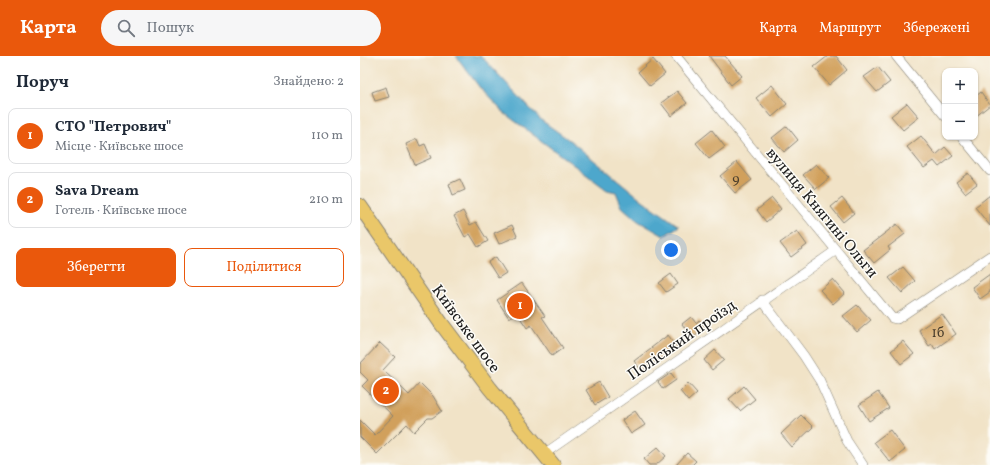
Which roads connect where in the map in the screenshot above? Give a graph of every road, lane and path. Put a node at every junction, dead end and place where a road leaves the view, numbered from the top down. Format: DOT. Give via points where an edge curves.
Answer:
graph roads {
  1 [pos="676,56"];
  2 [pos="896,56"];
  3 [pos="942,112"];
  4 [pos="964,140"];
  5 [pos="990,171"];
  6 [pos="360,206"];
  7 [pos="835,251"];
  8 [pos="990,256"];
  9 [pos="762,300"];
  10 [pos="544,454"];
  11 [pos="553,465"];
  12 [pos="863,465"];
  1 -- 7 [label="street, вулиця Княгині Ольги"];
  2 -- 3 [label="street"];
  4 -- 5 [label="street"];
  6 -- 10 [label="main road, Київське шосе" via="446,330"];
  7 -- 8 [label="street, вулиця Княгині Ольги" via="894,319"];
  7 -- 9 [label="street, Поліський проїзд"];
  9 -- 10 [label="street, Поліський проїзд"];
  9 -- 12 [label="street" via="820,381 847,441"];
  10 -- 11 [label="main road, Київське шосе"];
}
